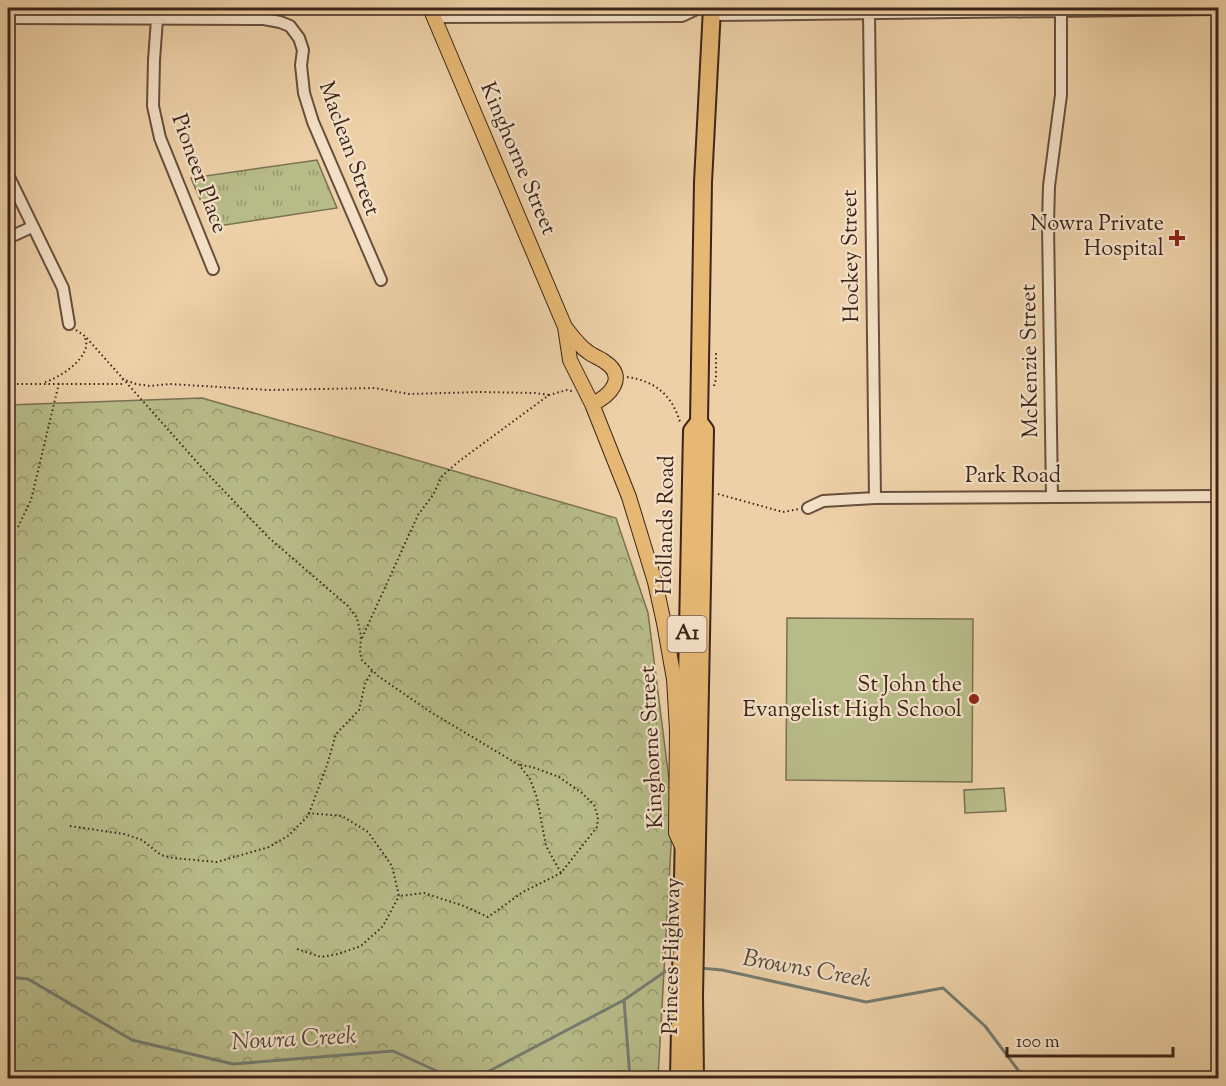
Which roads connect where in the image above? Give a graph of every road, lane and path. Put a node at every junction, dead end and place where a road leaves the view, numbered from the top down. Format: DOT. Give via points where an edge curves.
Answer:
graph roads {
  1 [pos="1213,8"];
  2 [pos="708,10"];
  3 [pos="547,11"];
  4 [pos="795,11"];
  5 [pos="1060,11"];
  6 [pos="433,12"];
  7 [pos="68,13"];
  8 [pos="869,14"];
  9 [pos="8,18"];
  10 [pos="157,19"];
  11 [pos="8,175"];
  12 [pos="32,227"];
  13 [pos="8,238"];
  14 [pos="213,269"];
  15 [pos="381,280"];
  16 [pos="69,324"];
  17 [pos="565,327"];
  18 [pos="85,336"];
  19 [pos="615,376"];
  20 [pos="122,379"];
  21 [pos="59,383"];
  22 [pos="8,384"];
  23 [pos="40,384"];
  24 [pos="125,384"];
  25 [pos="573,392"];
  26 [pos="549,395"];
  27 [pos="592,404"];
  28 [pos="699,422"];
  29 [pos="682,428"];
  30 [pos="713,493"];
  31 [pos="1218,495"];
  32 [pos="1052,496"];
  33 [pos="875,498"];
  34 [pos="808,507"];
  35 [pos="18,527"];
  36 [pos="361,639"];
  37 [pos="372,671"];
  38 [pos="519,765"];
  39 [pos="308,813"];
  40 [pos="70,826"];
  41 [pos="697,835"];
  42 [pos="683,848"];
  43 [pos="561,873"];
  44 [pos="399,896"];
  45 [pos="689,933"];
  46 [pos="297,949"];
  47 [pos="687,995"];
  48 [pos="679,1078"];
  49 [pos="695,1078"];
  1 -- 5 [label="street"];
  2 -- 3 [label="street" via="682,16"];
  2 -- 4 [label="street"];
  2 -- 28 [label="highway, Hollands Road / A1"];
  3 -- 6 [label="street"];
  4 -- 8 [label="street"];
  5 -- 8 [label="street"];
  5 -- 32 [label="street, McKenzie Street" via="1061,95 1049,186"];
  6 -- 17 [label="main road, Kinghorne Street"];
  7 -- 9 [label="street, Maclean Street"];
  7 -- 10 [label="street, Maclean Street"];
  8 -- 33 [label="street, Hockey Street"];
  10 -- 14 [label="street, Pioneer Place" via="153,106 159,138"];
  10 -- 15 [label="street, Maclean Street" via="264,19 290,26 303,50 302,80 313,122"];
  11 -- 12 [label="street"];
  12 -- 13 [label="street"];
  12 -- 16 [label="street" via="63,288"];
  16 -- 18 [label="path"];
  17 -- 19 [label="main road, Kinghorne Street" via="587,352 608,363"];
  17 -- 27 [label="main road, Kinghorne Street" via="570,360"];
  18 -- 20 [label="path"];
  18 -- 23 [label="path" via="86,347 80,358 54,379"];
  19 -- 27 [label="main road" via="610,393"];
  19 -- 29 [label="path" via="655,385 676,408"];
  20 -- 24 [label="path"];
  20 -- 26 [label="path" via="150,386 375,388 409,394"];
  21 -- 23 [label="path"];
  21 -- 24 [label="path"];
  21 -- 35 [label="path" via="31,500"];
  22 -- 23 [label="path"];
  24 -- 36 [label="path" via="269,538 348,606 357,618"];
  25 -- 26 [label="path"];
  26 -- 36 [label="path" via="442,476 418,515"];
  27 -- 42 [label="main road, Kinghorne Street" via="629,497 664,623 674,679 677,730 676,832"];
  28 -- 41 [label="highway, Hollands Road / A1" via="705,430"];
  28 -- 42 [label="highway, Hollands Road / A1" via="692,430"];
  30 -- 34 [label="path" via="783,512"];
  31 -- 32 [label="street, Park Road"];
  32 -- 33 [label="street, Park Road"];
  33 -- 34 [label="street, Park Road" via="823,501"];
  36 -- 37 [label="path" via="362,660"];
  37 -- 38 [label="path"];
  37 -- 39 [label="path" via="359,710 336,734"];
  38 -- 43 [label="path" via="530,779 546,846"];
  38 -- 43 [label="path" via="559,777 594,805 597,827"];
  39 -- 40 [label="path" via="288,836 269,847 218,862 173,858 124,834"];
  39 -- 44 [label="path" via="342,816 368,832 392,866"];
  41 -- 45 [label="highway, Princes Highway / A1"];
  42 -- 45 [label="highway, Princes Highway / A1"];
  43 -- 44 [label="path" via="523,892 488,917 424,893"];
  44 -- 46 [label="path" via="383,926 361,946 321,957"];
  45 -- 47 [label="highway, Princes Highway / A1"];
  47 -- 48 [label="highway, Princes Highway / A1"];
  47 -- 49 [label="highway, Princes Highway / A1"];
}
